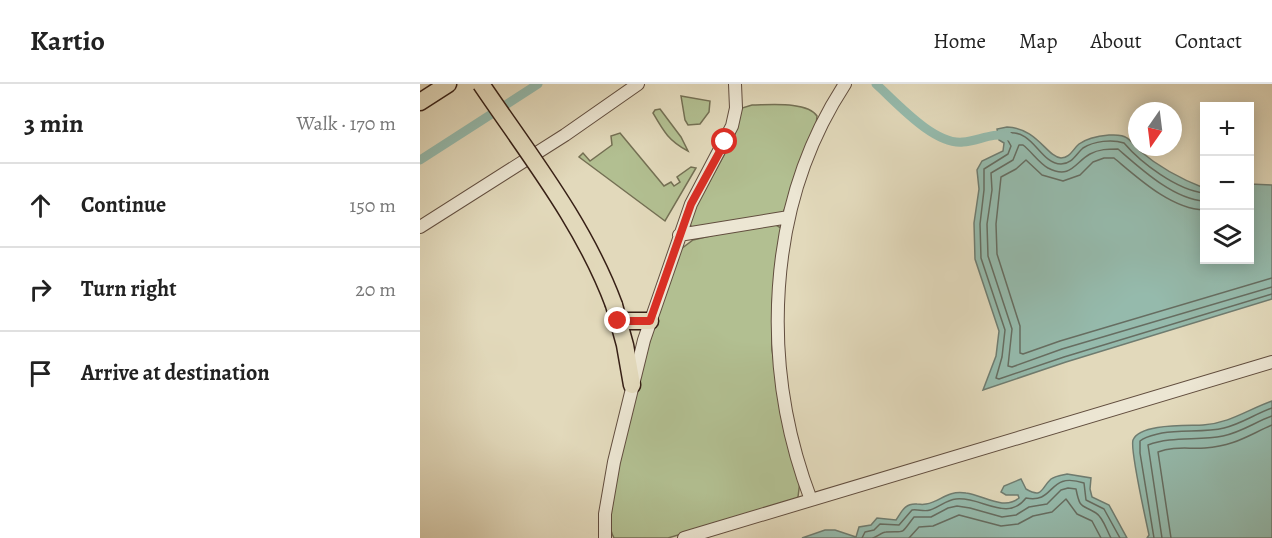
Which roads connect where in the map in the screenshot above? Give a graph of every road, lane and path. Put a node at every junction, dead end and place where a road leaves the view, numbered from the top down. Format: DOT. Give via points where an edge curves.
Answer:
graph roads {
  1 [pos="448,84"];
  2 [pos="481,84"];
  3 [pos="639,84"];
  4 [pos="735,84"];
  5 [pos="845,84"];
  6 [pos="420,102"];
  7 [pos="789,217"];
  8 [pos="420,227"];
  9 [pos="679,235"];
  10 [pos="616,313"];
  11 [pos="650,321"];
  12 [pos="1272,362"];
  13 [pos="632,385"];
  14 [pos="811,500"];
  15 [pos="606,538"];
  16 [pos="684,538"];
  1 -- 6 [label="main road"];
  2 -- 10 [label="main road, bridge" via="576,225 598,265"];
  3 -- 8 [label="street"];
  4 -- 9 [label="street" via="737,102 732,126"];
  5 -- 7 [label="street" via="809,154"];
  7 -- 9 [label="street"];
  7 -- 14 [label="street" via="779,284 779,361 786,411"];
  9 -- 11 [label="street"];
  10 -- 11 [label="main road"];
  10 -- 13 [label="main road"];
  11 -- 13 [label="street"];
  12 -- 14 [label="street"];
  13 -- 15 [label="street" via="606,504"];
  14 -- 16 [label="street"];
}
